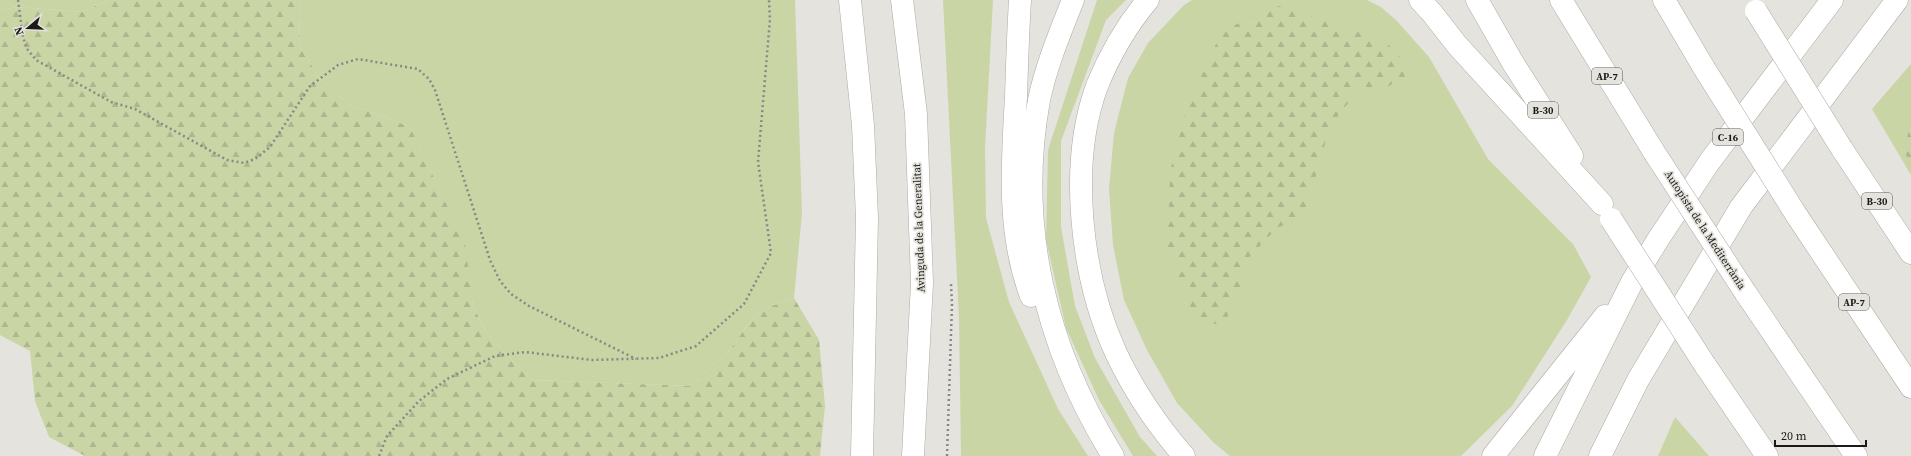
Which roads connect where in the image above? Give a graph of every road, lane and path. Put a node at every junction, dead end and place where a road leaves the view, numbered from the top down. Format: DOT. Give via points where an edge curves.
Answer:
graph roads {
  1 [pos="18,0"];
  2 [pos="769,0"];
  3 [pos="850,0"];
  4 [pos="902,0"];
  5 [pos="1020,0"];
  6 [pos="1073,0"];
  7 [pos="1148,0"];
  8 [pos="1420,0"];
  9 [pos="1477,0"];
  10 [pos="1561,0"];
  11 [pos="1664,0"];
  12 [pos="1832,0"];
  13 [pos="1897,0"];
  14 [pos="1753,6"];
  15 [pos="1607,212"];
  16 [pos="1911,253"];
  17 [pos="1633,280"];
  18 [pos="636,359"];
  19 [pos="1638,380"];
  20 [pos="1911,387"];
  21 [pos="1081,399"];
  22 [pos="379,456"];
  23 [pos="862,456"];
  24 [pos="913,456"];
  25 [pos="1113,456"];
  26 [pos="1184,456"];
  27 [pos="1493,456"];
  28 [pos="1545,456"];
  29 [pos="1600,456"];
  30 [pos="1612,456"];
  31 [pos="1767,456"];
  32 [pos="1856,456"];
  1 -- 18 [label="path" via="23,36 27,49 36,60 111,102 135,109 227,160 255,160 270,147 310,86 338,65 358,59 418,69 435,90 490,260 500,281 511,294 530,306"];
  2 -- 18 [label="path" via="770,19 758,162 771,253 744,304 696,346 659,358"];
  3 -- 23 [label="main road" via="863,125 867,218"];
  4 -- 24 [label="main road, Avinguda de la Generalitat" via="916,114 922,283"];
  5 -- 21 [label="main road" via="1012,159 1013,212 1019,256 1044,328"];
  6 -- 21 [label="main road" via="1050,58 1039,99 1030,180 1031,220 1046,305 1059,347"];
  7 -- 26 [label="main road" via="1120,38 1097,87 1089,114 1084,148 1081,177 1082,215 1092,283 1116,352 1149,412"];
  8 -- 15 [label="main road" via="1457,45"];
  9 -- 15 [label="main road, B-30" via="1513,63"];
  10 -- 32 [label="main road, Autopista de la Mediterrània / AP-7, bridge" via="1654,152"];
  11 -- 20 [label="main road, AP-7, bridge" via="1798,216"];
  12 -- 17 [label="main road, C-16" via="1710,161"];
  13 -- 19 [label="main road" via="1741,207"];
  14 -- 16 [label="main road, B-30, bridge"];
  15 -- 31 [label="main road, B-30, bridge"];
  17 -- 27 [label="main road"];
  17 -- 28 [label="main road, C-16"];
  18 -- 22 [label="path" via="592,360 525,352 495,356 447,379 419,401 387,436"];
  19 -- 29 [label="main road"];
  19 -- 30 [label="main road"];
  21 -- 25 [label="main road"];
}
